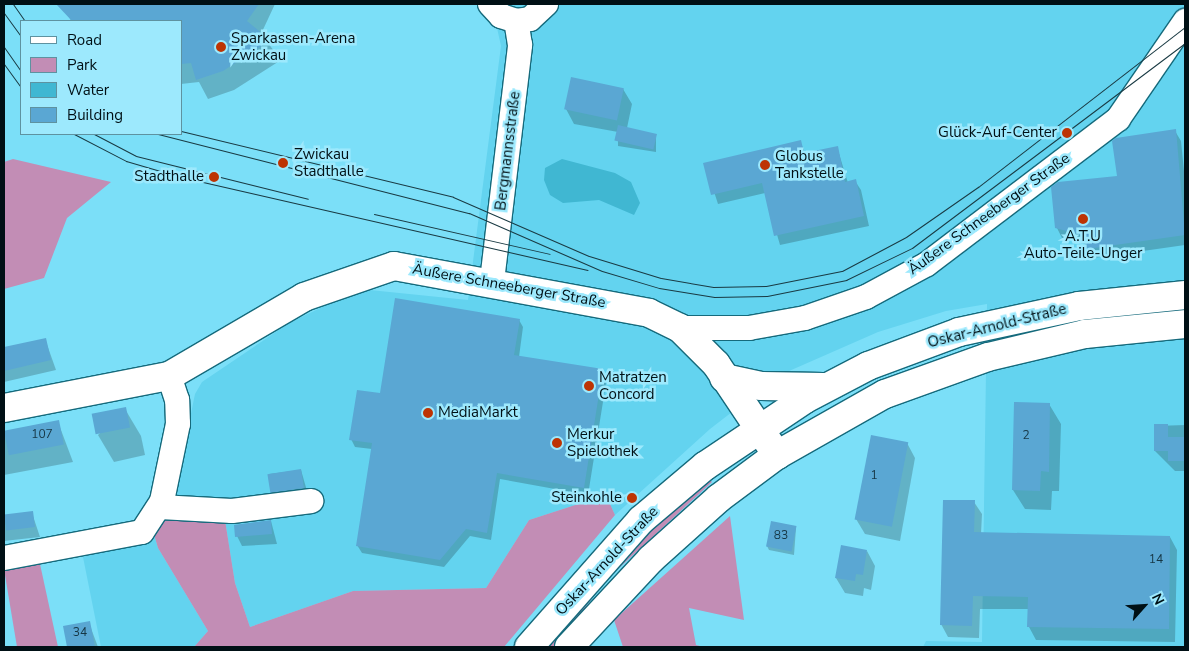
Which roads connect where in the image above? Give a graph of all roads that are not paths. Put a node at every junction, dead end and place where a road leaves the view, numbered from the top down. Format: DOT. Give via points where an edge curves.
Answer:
graph roads {
  1 [pos="490,4"];
  2 [pos="546,4"];
  3 [pos="516,20"];
  4 [pos="1185,21"];
  5 [pos="492,281"];
  6 [pos="1185,295"];
  7 [pos="1185,324"];
  8 [pos="680,328"];
  9 [pos="168,376"];
  10 [pos="724,378"];
  11 [pos="826,388"];
  12 [pos="4,408"];
  13 [pos="759,427"];
  14 [pos="777,455"];
  15 [pos="311,501"];
  16 [pos="160,507"];
  17 [pos="4,558"];
  18 [pos="529,647"];
  19 [pos="569,647"];
  1 -- 3 [label="street" via="501,16"];
  2 -- 3 [label="street" via="530,19"];
  3 -- 5 [label="street, Bergmannsstraße" via="520,45"];
  4 -- 8 [label="street, Äußere Schneeberger Straße" via="1118,119 926,264 866,297 805,318 749,328"];
  5 -- 8 [label="main road, Äußere Schneeberger Straße" via="649,313"];
  5 -- 9 [label="main road, Äußere Schneeberger Straße" via="394,266 349,278 304,297"];
  6 -- 11 [label="main road, Oskar-Arnold-Straße" via="1079,306 959,332 911,347"];
  7 -- 14 [label="main road, Oskar-Arnold-Straße" via="1085,334 920,378"];
  8 -- 10 [label="main road, Äußere Schneeberger Straße"];
  9 -- 12 [label="main road, Äußere Schneeberger Straße"];
  9 -- 16 [label="street" via="178,424"];
  10 -- 11 [label="main road" via="761,386"];
  10 -- 13 [label="main road, Äußere Schneeberger Straße"];
  11 -- 13 [label="main road, Oskar-Arnold-Straße"];
  13 -- 14 [label="main road, Äußere Schneeberger Straße"];
  13 -- 18 [label="main road, Oskar-Arnold-Straße" via="641,520"];
  14 -- 19 [label="main road, Oskar-Arnold-Straße" via="719,498 651,559"];
  15 -- 16 [label="street" via="232,511"];
  16 -- 17 [label="street" via="142,532"];
}
